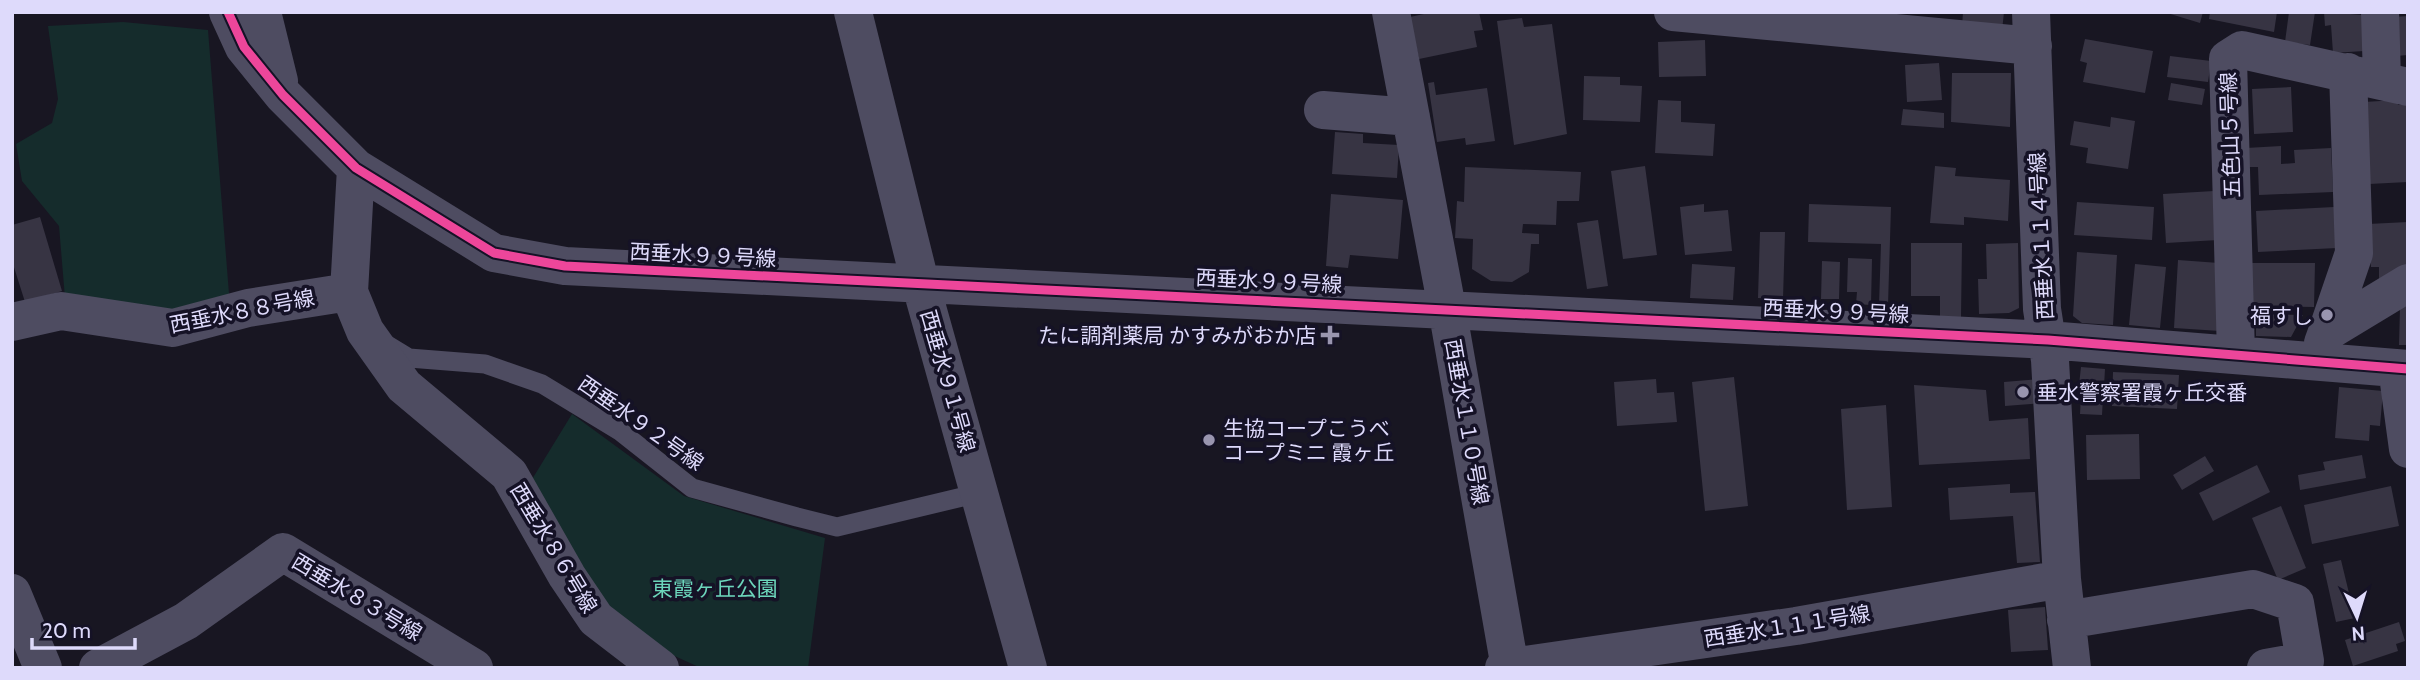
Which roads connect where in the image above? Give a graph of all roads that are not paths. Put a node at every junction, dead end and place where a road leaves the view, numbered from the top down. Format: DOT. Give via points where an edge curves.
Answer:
graph roads {
  1 [pos="228,12"];
  2 [pos="262,12"];
  3 [pos="853,12"];
  4 [pos="1391,12"];
  5 [pos="1673,12"];
  6 [pos="2380,12"];
  7 [pos="2032,29"];
  8 [pos="2379,79"];
  9 [pos="283,95"];
  10 [pos="1323,110"];
  11 [pos="1411,117"];
  12 [pos="356,168"];
  13 [pos="920,282"];
  14 [pos="2408,283"];
  15 [pos="349,292"];
  16 [pos="1447,308"];
  17 [pos="12,322"];
  18 [pos="365,331"];
  19 [pos="2048,340"];
  20 [pos="2321,347"];
  21 [pos="2236,355"];
  22 [pos="2402,368"];
  23 [pos="2408,449"];
  24 [pos="979,493"];
  25 [pos="2062,579"];
  26 [pos="12,593"];
  27 [pos="2066,620"];
  28 [pos="43,668"];
  29 [pos="98,668"];
  30 [pos="474,668"];
  31 [pos="660,668"];
  32 [pos="1028,668"];
  33 [pos="1504,668"];
  34 [pos="1510,668"];
  35 [pos="2071,668"];
  36 [pos="2266,668"];
  1 -- 9 [label="street, 西垂水９９号線" via="244,47"];
  2 -- 9 [label="street"];
  3 -- 13 [label="street, 西垂水９１号線"];
  4 -- 11 [label="street, 西垂水１１０号線"];
  5 -- 7 [label="street"];
  6 -- 8 [label="street"];
  7 -- 19 [label="street, 西垂水１１４号線" via="2042,309"];
  8 -- 20 [label="street" via="2354,253"];
  8 -- 21 [label="street, 五色山５号線" via="2242,50 2228,58"];
  9 -- 12 [label="street, 西垂水９９号線"];
  10 -- 11 [label="street"];
  11 -- 16 [label="street, 西垂水１１０号線"];
  12 -- 13 [label="street, 西垂水９９号線" via="494,253 565,266"];
  12 -- 15 [label="street, 西垂水８６号線"];
  13 -- 16 [label="street, 西垂水９９号線"];
  13 -- 24 [label="street, 西垂水９１号線"];
  14 -- 20 [label="street"];
  15 -- 17 [label="street, 西垂水８８号線" via="248,308 173,328 61,310"];
  15 -- 18 [label="street, 西垂水８６号線"];
  16 -- 19 [label="street, 西垂水９９号線"];
  16 -- 34 [label="street, 西垂水１１０号線"];
  18 -- 24 [label="lane, 西垂水９２号線" via="409,358 485,364 542,384 621,432 692,488 797,517 836,527"];
  18 -- 31 [label="street, 西垂水８６号線" via="404,386 509,474 596,619"];
  19 -- 21 [label="street, 西垂水９９号線"];
  19 -- 25 [label="street, 西垂水１１４号線"];
  20 -- 21 [label="street, 西垂水９９号線"];
  20 -- 22 [label="street, 西垂水９９号線"];
  22 -- 23 [label="street"];
  24 -- 32 [label="street, 西垂水９１号線"];
  25 -- 27 [label="street, 西垂水１１４号線"];
  25 -- 34 [label="street, 西垂水１１１号線" via="1796,626"];
  26 -- 28 [label="street"];
  27 -- 35 [label="street, 西垂水１１４号線"];
  27 -- 36 [label="street" via="2253,589 2295,603 2305,661"];
  29 -- 30 [label="street, 西垂水８３号線" via="186,621 283,552"];
  33 -- 34 [label="street, 西垂水１１１号線"];
}
